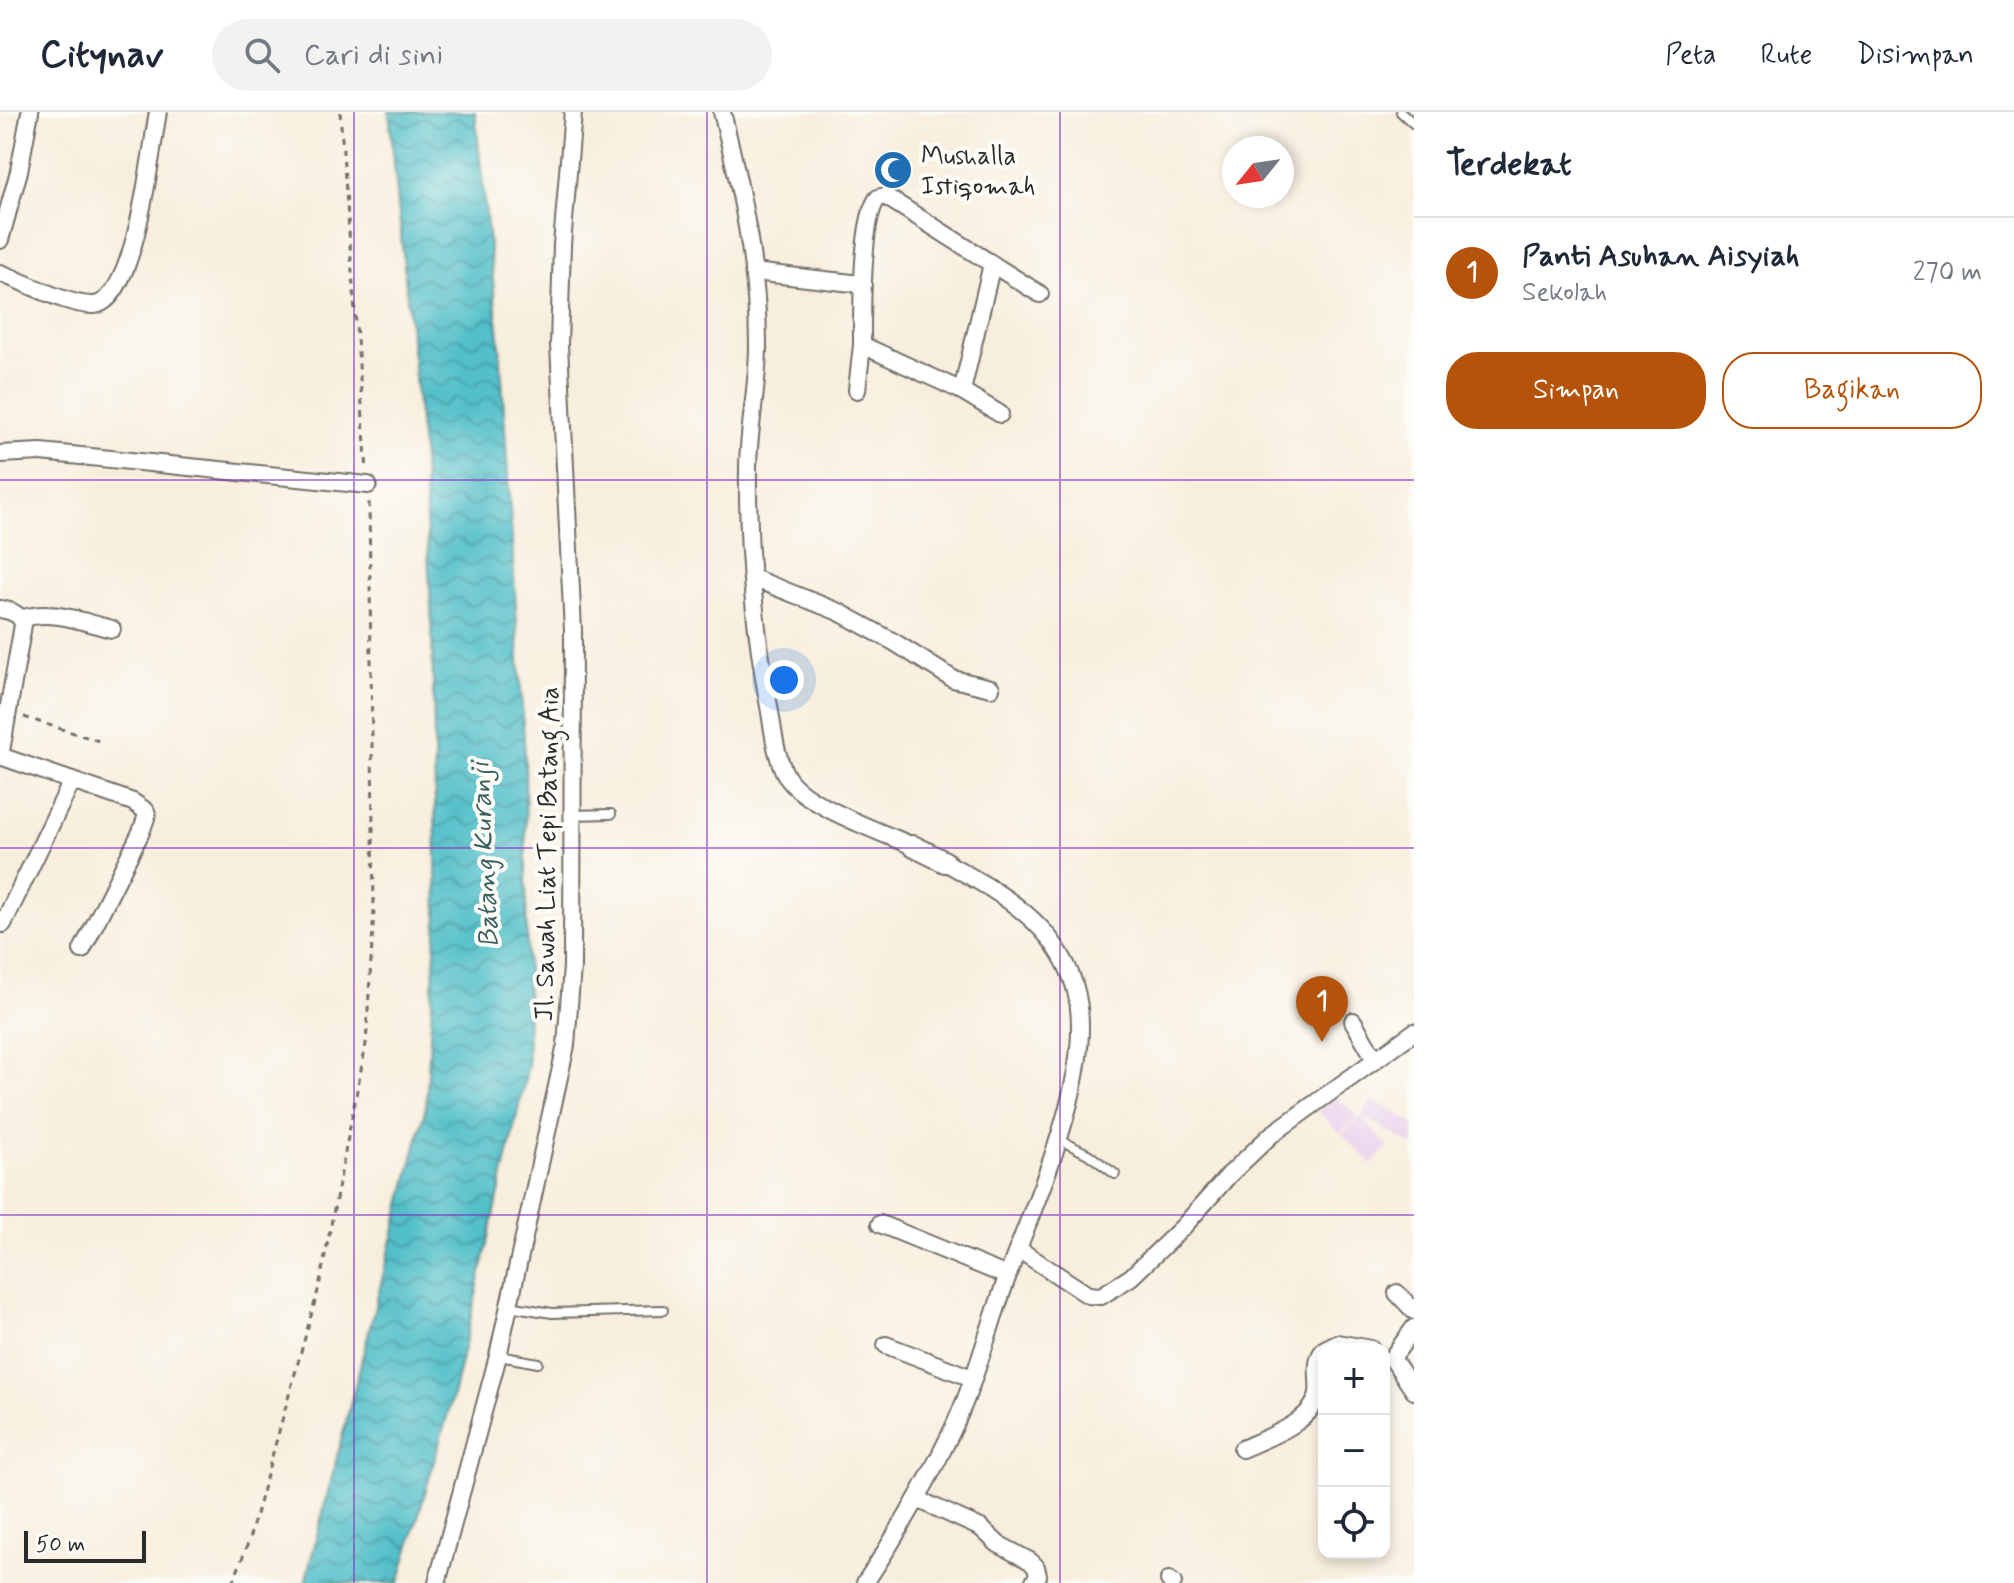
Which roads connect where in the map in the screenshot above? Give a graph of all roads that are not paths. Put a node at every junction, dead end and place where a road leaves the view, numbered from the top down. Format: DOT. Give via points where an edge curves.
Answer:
graph roads {
  1 [pos="30,112"];
  2 [pos="158,112"];
  3 [pos="573,112"];
  4 [pos="722,112"];
  5 [pos="1401,112"];
  6 [pos="1414,124"];
  7 [pos="4,206"];
  8 [pos="0,240"];
  9 [pos="992,264"];
  10 [pos="753,272"];
  11 [pos="0,273"];
  12 [pos="861,284"];
  13 [pos="1040,294"];
  14 [pos="862,345"];
  15 [pos="857,390"];
  16 [pos="962,391"];
  17 [pos="1000,414"];
  18 [pos="0,454"];
  19 [pos="368,485"];
  20 [pos="753,578"];
  21 [pos="0,609"];
  22 [pos="21,619"];
  23 [pos="112,629"];
  24 [pos="991,688"];
  25 [pos="0,756"];
  26 [pos="72,781"];
  27 [pos="611,814"];
  28 [pos="573,815"];
  29 [pos="913,846"];
  30 [pos="945,862"];
  31 [pos="3,924"];
  32 [pos="82,950"];
  33 [pos="1353,1021"];
  34 [pos="1414,1032"];
  35 [pos="1375,1059"];
  36 [pos="1057,1139"];
  37 [pos="1115,1174"];
  38 [pos="880,1224"];
  39 [pos="1018,1249"];
  40 [pos="1007,1276"];
  41 [pos="1397,1293"];
  42 [pos="509,1306"];
  43 [pos="663,1310"];
  44 [pos="1414,1311"];
  45 [pos="1414,1328"];
  46 [pos="886,1345"];
  47 [pos="1390,1354"];
  48 [pos="498,1356"];
  49 [pos="1390,1359"];
  50 [pos="538,1363"];
  51 [pos="972,1378"];
  52 [pos="1414,1391"];
  53 [pos="1318,1394"];
  54 [pos="1242,1449"];
  55 [pos="917,1499"];
  56 [pos="437,1583"];
  57 [pos="865,1583"];
  58 [pos="1033,1583"];
  1 -- 7 [label="street"];
  2 -- 11 [label="street" via="134,243 112,295 88,304"];
  3 -- 28 [label="street, Jl. Sawah Liat Tepi Batang Aia" via="559,345 573,631"];
  4 -- 10 [label="street"];
  5 -- 6 [label="lane"];
  7 -- 8 [label="street"];
  9 -- 12 [label="street" via="885,196 871,209"];
  9 -- 13 [label="street"];
  9 -- 16 [label="street"];
  10 -- 12 [label="street"];
  10 -- 20 [label="street" via="758,346 748,465"];
  12 -- 14 [label="street"];
  14 -- 15 [label="street"];
  14 -- 16 [label="street"];
  16 -- 17 [label="street"];
  18 -- 19 [label="street" via="41,452"];
  20 -- 24 [label="street" via="839,612 953,679"];
  20 -- 29 [label="street" via="761,661 787,777 810,799"];
  21 -- 22 [label="street"];
  22 -- 23 [label="street" via="51,615"];
  22 -- 25 [label="street" via="22,640"];
  25 -- 26 [label="street"];
  26 -- 31 [label="street"];
  26 -- 32 [label="street" via="140,805 147,815"];
  27 -- 28 [label="lane"];
  28 -- 42 [label="street, Jl. Sawah Liat Tepi Batang Aia" via="566,1045"];
  29 -- 30 [label="street"];
  30 -- 36 [label="street" via="1033,918 1070,972 1080,1036"];
  33 -- 35 [label="street"];
  34 -- 35 [label="street"];
  35 -- 39 [label="street" via="1271,1135 1157,1254 1101,1296 1088,1295"];
  36 -- 37 [label="lane"];
  36 -- 39 [label="street"];
  38 -- 40 [label="street"];
  39 -- 40 [label="street"];
  40 -- 51 [label="street"];
  41 -- 44 [label="street"];
  42 -- 43 [label="lane" via="552,1313"];
  42 -- 48 [label="street, Jl. Sawah Liat Tepi Batang Aia"];
  45 -- 47 [label="street"];
  46 -- 51 [label="street"];
  48 -- 50 [label="lane"];
  48 -- 56 [label="street, Jl. Sawah Liat Tepi Batang Aia"];
  49 -- 52 [label="street"];
  51 -- 55 [label="street"];
  53 -- 54 [label="street" via="1294,1423"];
  55 -- 57 [label="street"];
  55 -- 58 [label="street" via="981,1528 1030,1561 1038,1576"];
}
